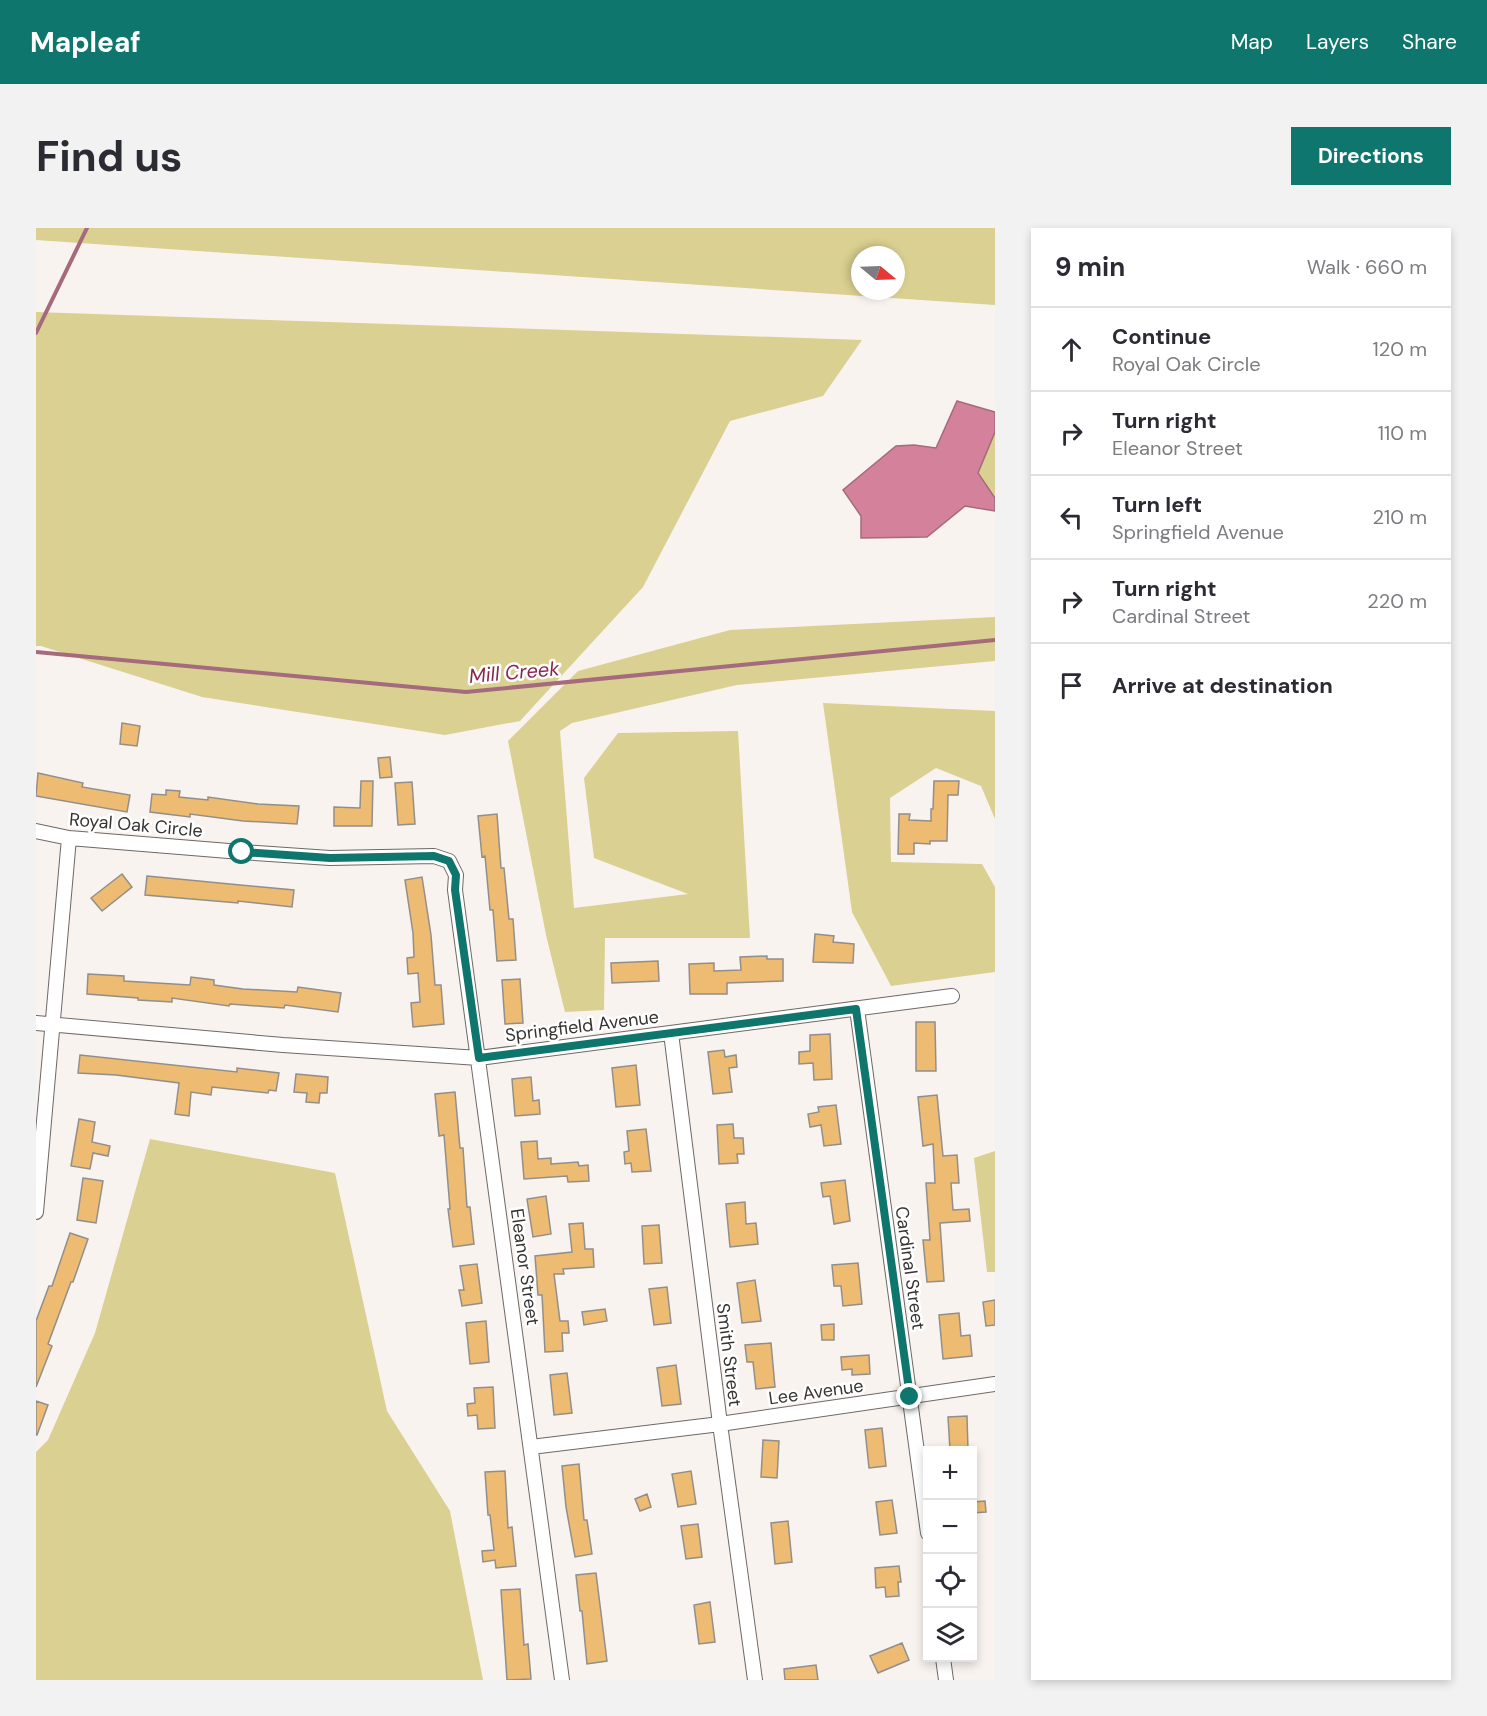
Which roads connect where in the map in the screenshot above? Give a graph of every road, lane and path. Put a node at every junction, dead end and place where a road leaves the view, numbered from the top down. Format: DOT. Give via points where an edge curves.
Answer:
graph roads {
  1 [pos="36,831"];
  2 [pos="69,838"];
  3 [pos="449,861"];
  4 [pos="952,996"];
  5 [pos="856,1009"];
  6 [pos="36,1023"];
  7 [pos="53,1025"];
  8 [pos="671,1033"];
  9 [pos="479,1058"];
  10 [pos="36,1212"];
  11 [pos="995,1384"];
  12 [pos="910,1397"];
  13 [pos="720,1424"];
  14 [pos="531,1447"];
  15 [pos="923,1501"];
  16 [pos="944,1662"];
  17 [pos="562,1680"];
  18 [pos="755,1680"];
  19 [pos="946,1680"];
  1 -- 2 [label="street, Royal Oak Circle"];
  2 -- 3 [label="street, Royal Oak Circle" via="330,858 434,856"];
  2 -- 7 [label="street"];
  3 -- 9 [label="street, Eleanor Street" via="456,875"];
  4 -- 5 [label="street, Springfield Avenue"];
  5 -- 8 [label="street, Springfield Avenue"];
  5 -- 12 [label="street, Cardinal Street"];
  6 -- 7 [label="street, Springfield Avenue"];
  7 -- 9 [label="street, Springfield Avenue"];
  7 -- 10 [label="street"];
  8 -- 9 [label="street, Springfield Avenue"];
  8 -- 13 [label="street, Smith Street"];
  9 -- 14 [label="street, Eleanor Street"];
  11 -- 12 [label="street, Lee Avenue"];
  12 -- 13 [label="street, Lee Avenue"];
  12 -- 15 [label="street, Cardinal Street"];
  13 -- 14 [label="street, Lee Avenue"];
  13 -- 18 [label="street, Smith Street"];
  14 -- 17 [label="street, Eleanor Street"];
  16 -- 19 [label="street"];
}
